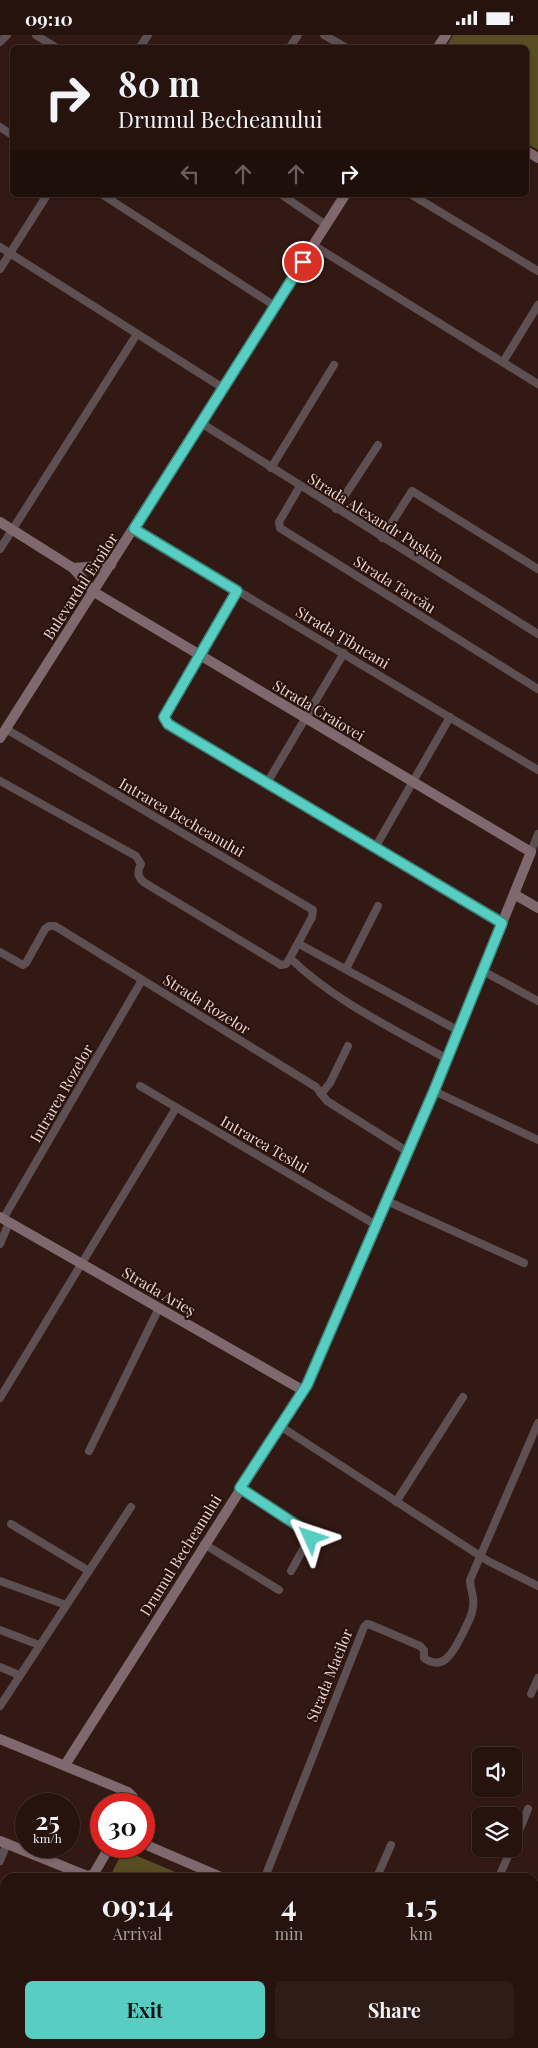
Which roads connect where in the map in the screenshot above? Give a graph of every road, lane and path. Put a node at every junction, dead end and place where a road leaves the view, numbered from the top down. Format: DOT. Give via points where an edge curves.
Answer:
graph roads {
  1 [pos="7,35"];
  2 [pos="36,35"];
  3 [pos="324,35"];
  4 [pos="0,41"];
  5 [pos="52,45"];
  6 [pos="342,45"];
  7 [pos="46,197"];
  8 [pos="106,197"];
  9 [pos="285,197"];
  10 [pos="344,197"];
  11 [pos="415,197"];
  12 [pos="326,225"];
  13 [pos="313,245"];
  14 [pos="0,247"];
  15 [pos="10,253"];
  16 [pos="0,269"];
  17 [pos="538,271"];
  18 [pos="538,305"];
  19 [pos="275,306"];
  20 [pos="137,334"];
  21 [pos="503,362"];
  22 [pos="334,365"];
  23 [pos="538,384"];
  24 [pos="223,388"];
  25 [pos="201,423"];
  26 [pos="378,445"];
  27 [pos="271,467"];
  28 [pos="300,486"];
  29 [pos="336,509"];
  30 [pos="0,522"];
  31 [pos="134,529"];
  32 [pos="12,530"];
  33 [pos="382,538"];
  34 [pos="0,549"];
  35 [pos="111,565"];
  36 [pos="73,568"];
  37 [pos="538,569"];
  38 [pos="237,591"];
  39 [pos="94,592"];
  40 [pos="538,634"];
  41 [pos="344,653"];
  42 [pos="200,656"];
  43 [pos="538,689"];
  44 [pos="450,717"];
  45 [pos="306,719"];
  46 [pos="3,734"];
  47 [pos="538,770"];
  48 [pos="0,781"];
  49 [pos="413,782"];
  50 [pos="267,783"];
  51 [pos="538,834"];
  52 [pos="376,846"];
  53 [pos="530,852"];
  54 [pos="514,894"];
  55 [pos="378,906"];
  56 [pos="538,908"];
  57 [pos="502,923"];
  58 [pos="299,944"];
  59 [pos="0,952"];
  60 [pos="290,958"];
  61 [pos="346,969"];
  62 [pos="483,971"];
  63 [pos="142,980"];
  64 [pos="538,1001"];
  65 [pos="459,1031"];
  66 [pos="348,1047"];
  67 [pos="447,1059"];
  68 [pos="140,1086"];
  69 [pos="434,1091"];
  70 [pos="321,1093"];
  71 [pos="176,1108"];
  72 [pos="538,1140"];
  73 [pos="408,1152"];
  74 [pos="387,1201"];
  75 [pos="4,1220"];
  76 [pos="376,1225"];
  77 [pos="0,1244"];
  78 [pos="524,1263"];
  79 [pos="82,1265"];
  80 [pos="159,1308"];
  81 [pos="304,1391"];
  82 [pos="462,1397"];
  83 [pos="0,1398"];
  84 [pos="538,1423"];
  85 [pos="280,1426"];
  86 [pos="89,1451"];
  87 [pos="240,1488"];
  88 [pos="396,1502"];
  89 [pos="131,1507"];
  90 [pos="11,1524"];
  91 [pos="204,1544"];
  92 [pos="481,1555"];
  93 [pos="89,1571"];
  94 [pos="291,1571"];
  95 [pos="0,1581"];
  96 [pos="538,1586"];
  97 [pos="279,1590"];
  98 [pos="66,1605"];
  99 [pos="0,1630"];
  100 [pos="39,1645"];
  101 [pos="0,1667"];
  102 [pos="20,1675"];
  103 [pos="538,1678"];
  104 [pos="531,1694"];
  105 [pos="0,1706"];
  106 [pos="0,1739"];
  107 [pos="65,1765"];
  108 [pos="129,1793"];
  109 [pos="528,1809"];
  110 [pos="522,1824"];
  111 [pos="4,1842"];
  112 [pos="391,1845"];
  113 [pos="155,1849"];
  114 [pos="508,1857"];
  115 [pos="103,1858"];
  116 [pos="0,1861"];
  117 [pos="79,1873"];
  118 [pos="93,1873"];
  119 [pos="212,1873"];
  120 [pos="267,1873"];
  121 [pos="379,1873"];
  122 [pos="501,1873"];
  1 -- 4 [label="street"];
  2 -- 5 [label="street"];
  3 -- 6 [label="street"];
  7 -- 15 [label="street"];
  8 -- 19 [label="street"];
  9 -- 12 [label="street"];
  10 -- 12 [label="street, Bulevardul Eroilor"];
  11 -- 17 [label="street"];
  12 -- 13 [label="street, Bulevardul Eroilor"];
  13 -- 19 [label="street, Bulevardul Eroilor"];
  13 -- 21 [label="street"];
  14 -- 15 [label="street"];
  15 -- 16 [label="street"];
  15 -- 20 [label="street"];
  18 -- 21 [label="street"];
  19 -- 24 [label="street, Bulevardul Eroilor"];
  20 -- 24 [label="street"];
  20 -- 32 [label="street"];
  21 -- 23 [label="street"];
  22 -- 27 [label="street"];
  24 -- 25 [label="street, Bulevardul Eroilor"];
  25 -- 27 [label="street, Strada Alexandr Pușkin"];
  25 -- 31 [label="street, Bulevardul Eroilor"];
  26 -- 29 [label="street"];
  27 -- 28 [label="street, Strada Alexandr Pușkin"];
  28 -- 29 [label="street, Strada Alexandr Pușkin"];
  28 -- 43 [label="street, Strada Tarcău" via="278,522 280,528"];
  29 -- 33 [label="street, Strada Alexandr Pușkin"];
  30 -- 32 [label="street, Strada Craiovei"];
  31 -- 35 [label="street, Bulevardul Eroilor"];
  31 -- 38 [label="street, Strada Țibucani"];
  32 -- 34 [label="street"];
  32 -- 36 [label="street, Strada Craiovei"];
  33 -- 37 [label="street" via="412,491"];
  33 -- 40 [label="street, Strada Alexandr Pușkin"];
  35 -- 36 [label="street"];
  35 -- 39 [label="street, Bulevardul Eroilor"];
  36 -- 39 [label="street, Strada Craiovei"];
  38 -- 41 [label="street, Strada Țibucani"];
  38 -- 42 [label="street"];
  39 -- 42 [label="street, Strada Craiovei"];
  39 -- 46 [label="street, Bulevardul Eroilor"];
  41 -- 44 [label="street, Strada Țibucani"];
  41 -- 45 [label="street"];
  42 -- 45 [label="street, Strada Craiovei"];
  42 -- 50 [label="street" via="164,717 165,721"];
  44 -- 47 [label="street, Strada Țibucani"];
  44 -- 49 [label="street"];
  45 -- 49 [label="street, Strada Craiovei"];
  45 -- 50 [label="street"];
  46 -- 58 [label="street, Intrarea Becheanului" via="313,910"];
  48 -- 60 [label="street" via="136,856 141,864 140,879 222,931 281,965"];
  49 -- 52 [label="street"];
  49 -- 53 [label="street, Strada Craiovei"];
  50 -- 52 [label="street"];
  51 -- 53 [label="street, Drumul Becheanului"];
  52 -- 57 [label="street"];
  53 -- 54 [label="street, Drumul Becheanului"];
  54 -- 56 [label="street"];
  54 -- 57 [label="street, Drumul Becheanului"];
  55 -- 61 [label="street"];
  57 -- 62 [label="street, Drumul Becheanului"];
  58 -- 60 [label="street, Intrarea Becheanului"];
  58 -- 61 [label="street"];
  59 -- 63 [label="street, Strada Rozelor" via="24,965 45,929 55,927"];
  60 -- 67 [label="street" via="333,992"];
  61 -- 65 [label="street"];
  62 -- 64 [label="street"];
  62 -- 65 [label="street, Drumul Becheanului"];
  63 -- 70 [label="street, Strada Rozelor"];
  63 -- 75 [label="street, Intrarea Rozelor"];
  65 -- 67 [label="street, Drumul Becheanului"];
  66 -- 70 [label="street" via="330,1083"];
  67 -- 69 [label="street, Drumul Becheanului"];
  68 -- 71 [label="street, Intrarea Teslui"];
  69 -- 72 [label="street"];
  69 -- 73 [label="street, Drumul Becheanului"];
  70 -- 73 [label="street, Strada Rozelor" via="327,1101"];
  71 -- 76 [label="street, Intrarea Teslui"];
  71 -- 79 [label="street"];
  73 -- 74 [label="street, Drumul Becheanului"];
  74 -- 76 [label="street, Drumul Becheanului"];
  74 -- 78 [label="street"];
  75 -- 77 [label="street, Intrarea Rozelor"];
  75 -- 79 [label="street, Strada Arieș"];
  76 -- 81 [label="street, Drumul Becheanului"];
  79 -- 80 [label="street, Strada Arieș"];
  79 -- 83 [label="street"];
  80 -- 81 [label="street, Strada Arieș"];
  80 -- 86 [label="street"];
  81 -- 85 [label="street, Drumul Becheanului"];
  82 -- 88 [label="street"];
  84 -- 92 [label="street"];
  85 -- 87 [label="street, Drumul Becheanului"];
  85 -- 88 [label="street"];
  87 -- 91 [label="street, Drumul Becheanului"];
  87 -- 94 [label="street" via="312,1535"];
  88 -- 92 [label="street"];
  89 -- 93 [label="street"];
  90 -- 93 [label="street"];
  91 -- 97 [label="street"];
  91 -- 107 [label="street, Drumul Becheanului"];
  92 -- 96 [label="street"];
  92 -- 120 [label="street, Strada Macilor" via="470,1580 474,1596 471,1617 453,1654 436,1663 430,1662 420,1646 371,1625 364,1627"];
  93 -- 98 [label="street"];
  95 -- 98 [label="street"];
  98 -- 100 [label="street"];
  99 -- 100 [label="street"];
  100 -- 102 [label="street"];
  101 -- 102 [label="street"];
  102 -- 105 [label="street"];
  103 -- 104 [label="street"];
  106 -- 107 [label="street"];
  107 -- 108 [label="street"];
  109 -- 110 [label="street"];
  111 -- 116 [label="street"];
  111 -- 117 [label="street"];
  112 -- 121 [label="street"];
  113 -- 119 [label="street"];
  114 -- 122 [label="street"];
  115 -- 118 [label="street"];
}
